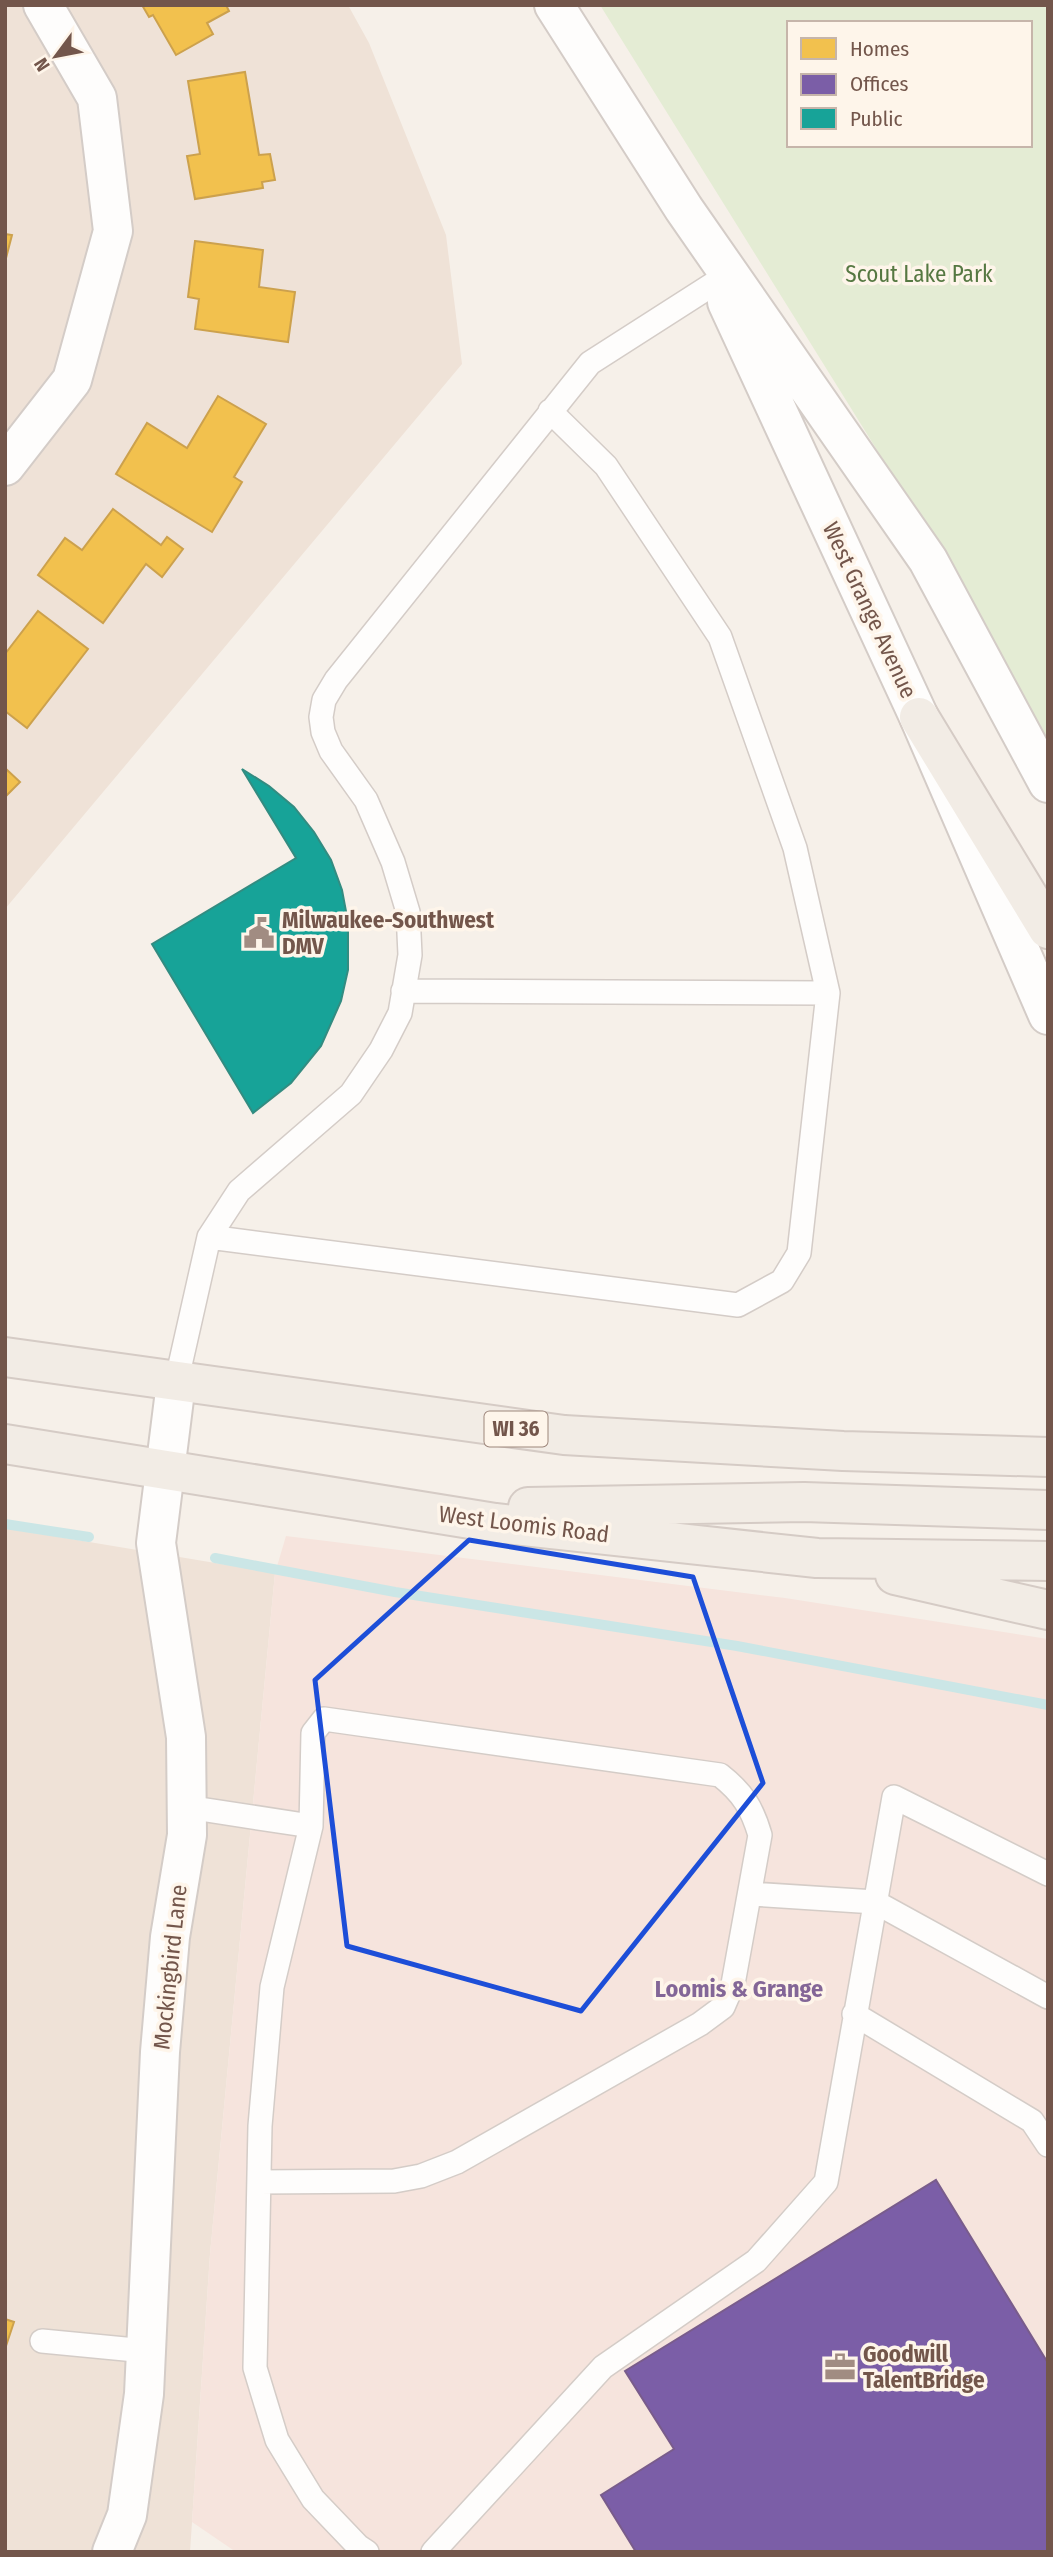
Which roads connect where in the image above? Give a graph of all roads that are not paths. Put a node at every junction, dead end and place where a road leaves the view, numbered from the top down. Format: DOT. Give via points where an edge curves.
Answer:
graph roads {
  1 [pos="43,5"];
  2 [pos="554,5"];
  3 [pos="723,278"];
  4 [pos="550,411"];
  5 [pos="5,466"];
  6 [pos="919,717"];
  7 [pos="1048,783"];
  8 [pos="1048,929"];
  9 [pos="403,991"];
  10 [pos="828,993"];
  11 [pos="1048,1015"];
  12 [pos="209,1237"];
  13 [pos="5,1357"];
  14 [pos="176,1383"];
  15 [pos="5,1444"];
  16 [pos="1042,1455"];
  17 [pos="164,1469"];
  18 [pos="1048,1510"];
  19 [pos="431,1512"];
  20 [pos="817,1558"];
  21 [pos="1048,1561"];
  22 [pos="1048,1610"];
  23 [pos="187,1807"];
  24 [pos="312,1826"];
  25 [pos="1048,1874"];
  26 [pos="752,1894"];
  27 [pos="875,1902"];
  28 [pos="1048,1997"];
  29 [pos="854,2014"];
  30 [pos="1048,2145"];
  31 [pos="259,2182"];
  32 [pos="42,2341"];
  33 [pos="146,2351"];
  34 [pos="112,2552"];
  35 [pos="367,2552"];
  36 [pos="433,2552"];
  1 -- 5 [label="street" via="97,99 113,231 72,380"];
  2 -- 3 [label="street, West Grange Avenue"];
  3 -- 4 [label="lane" via="590,363"];
  3 -- 6 [label="street, West Grange Avenue"];
  3 -- 7 [label="street, West Grange Avenue" via="928,560"];
  4 -- 9 [label="lane" via="324,700 323,732 366,800 393,862 408,912 410,955"];
  4 -- 10 [label="lane" via="606,466 720,637 795,848"];
  6 -- 8 [label="main road"];
  6 -- 11 [label="street, West Grange Avenue"];
  9 -- 10 [label="lane"];
  9 -- 12 [label="lane" via="400,1013 351,1094 239,1191"];
  10 -- 12 [label="lane" via="799,1253 782,1281 738,1305"];
  12 -- 14 [label="lane"];
  13 -- 14 [label="main road, WI 36"];
  14 -- 16 [label="main road, WI 36" via="564,1435 843,1451"];
  14 -- 17 [label="street, Mockingbird Lane"];
  15 -- 17 [label="main road, West Loomis Road"];
  17 -- 19 [label="main road, West Loomis Road"];
  17 -- 23 [label="street, Mockingbird Lane" via="156,1543 186,1737"];
  18 -- 19 [label="main road" via="790,1503 593,1504"];
  19 -- 20 [label="main road, West Loomis Road"];
  20 -- 21 [label="main road, West Loomis Road"];
  20 -- 22 [label="main road"];
  23 -- 24 [label="lane"];
  23 -- 33 [label="street, Mockingbird Lane" via="160,2052"];
  24 -- 26 [label="lane" via="313,1733 324,1719 720,1775 741,1791 760,1835"];
  24 -- 31 [label="lane" via="272,1987"];
  25 -- 27 [label="lane" via="894,1797"];
  26 -- 27 [label="lane"];
  26 -- 31 [label="lane" via="733,1984 723,2007 700,2024 457,2162 421,2176 394,2182"];
  27 -- 28 [label="lane"];
  27 -- 29 [label="lane"];
  29 -- 30 [label="lane" via="1032,2121"];
  29 -- 36 [label="lane" via="826,2182 756,2261 603,2367"];
  31 -- 35 [label="lane" via="255,2368 277,2440 313,2498"];
  32 -- 33 [label="lane"];
  33 -- 34 [label="street, Mockingbird Lane" via="127,2515"];
}
